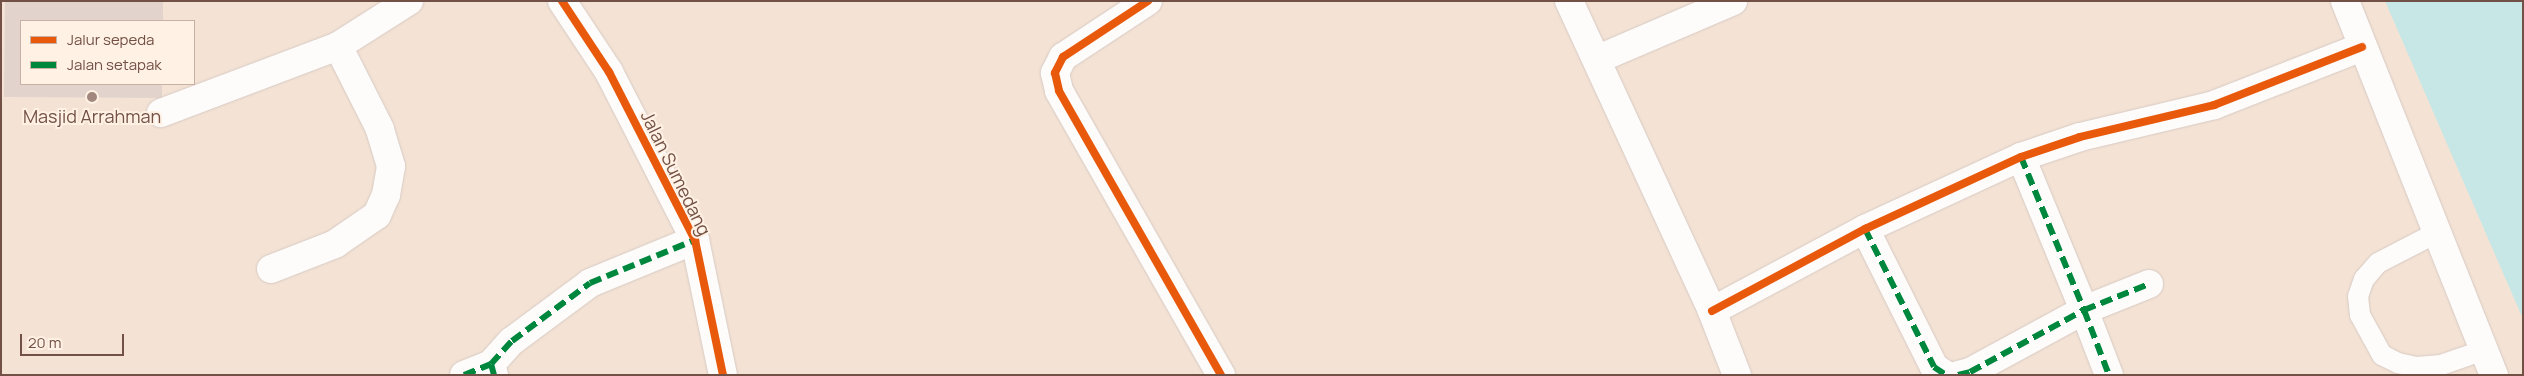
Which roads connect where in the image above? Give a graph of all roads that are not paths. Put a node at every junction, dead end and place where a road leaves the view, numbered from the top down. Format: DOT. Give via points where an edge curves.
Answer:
graph roads {
  1 [pos="408,1"];
  2 [pos="562,1"];
  3 [pos="1148,1"];
  4 [pos="1569,1"];
  5 [pos="1733,1"];
  6 [pos="2345,1"];
  7 [pos="338,46"];
  8 [pos="2362,47"];
  9 [pos="1598,59"];
  10 [pos="161,113"];
  11 [pos="2021,157"];
  12 [pos="1865,229"];
  13 [pos="2436,233"];
  14 [pos="695,240"];
  15 [pos="271,269"];
  16 [pos="2149,284"];
  17 [pos="1712,310"];
  18 [pos="2084,310"];
  19 [pos="2489,363"];
  20 [pos="492,369"];
  21 [pos="464,375"];
  22 [pos="723,375"];
  23 [pos="1221,375"];
  24 [pos="1737,375"];
  25 [pos="1946,375"];
  26 [pos="1958,375"];
  27 [pos="2109,375"];
  1 -- 7 [label="street"];
  2 -- 14 [label="street, Jalan Sumedang" via="609,72"];
  3 -- 23 [label="street" via="1063,57 1055,73 1059,91"];
  4 -- 9 [label="street"];
  5 -- 9 [label="street"];
  6 -- 8 [label="street"];
  7 -- 10 [label="street"];
  7 -- 15 [label="street" via="380,129 391,166 386,195 377,216 335,244"];
  8 -- 11 [label="street" via="2214,105 2080,137"];
  8 -- 13 [label="street"];
  9 -- 17 [label="street"];
  11 -- 12 [label="street"];
  11 -- 18 [label="street"];
  12 -- 17 [label="street"];
  12 -- 25 [label="street" via="1934,367"];
  13 -- 19 [label="street"];
  13 -- 19 [label="lane" via="2378,263 2364,279 2358,296 2360,315 2382,354 2398,363 2417,367"];
  14 -- 20 [label="street" via="590,282 512,341"];
  14 -- 22 [label="street, Jalan Sumedang"];
  16 -- 18 [label="street"];
  17 -- 24 [label="street"];
  18 -- 26 [label="street" via="1970,372"];
  18 -- 27 [label="street"];
  20 -- 21 [label="street"];
}
